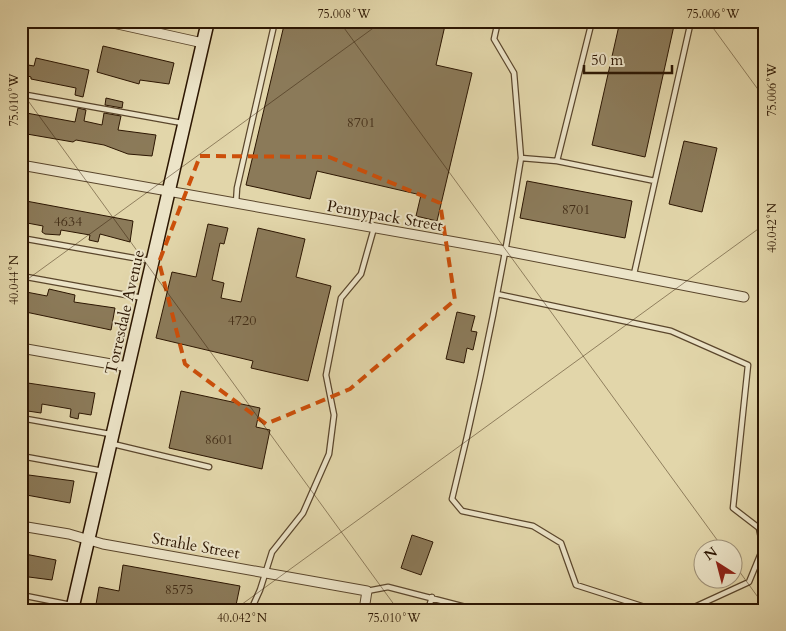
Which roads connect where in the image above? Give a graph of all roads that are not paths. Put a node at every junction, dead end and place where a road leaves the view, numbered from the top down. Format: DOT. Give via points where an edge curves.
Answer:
graph roads {
  1 [pos="104,21"];
  2 [pos="208,21"];
  3 [pos="275,21"];
  4 [pos="498,21"];
  5 [pos="592,21"];
  6 [pos="691,21"];
  7 [pos="130,24"];
  8 [pos="203,43"];
  9 [pos="21,94"];
  10 [pos="184,124"];
  11 [pos="521,158"];
  12 [pos="557,161"];
  13 [pos="21,165"];
  14 [pos="655,182"];
  15 [pos="169,192"];
  16 [pos="236,203"];
  17 [pos="374,228"];
  18 [pos="21,238"];
  19 [pos="506,251"];
  20 [pos="152,262"];
  21 [pos="634,274"];
  22 [pos="21,276"];
  23 [pos="497,294"];
  24 [pos="744,297"];
  25 [pos="144,298"];
  26 [pos="21,348"];
  27 [pos="128,367"];
  28 [pos="21,418"];
  29 [pos="111,439"];
  30 [pos="21,456"];
  31 [pos="209,467"];
  32 [pos="104,471"];
  33 [pos="21,526"];
  34 [pos="88,540"];
  35 [pos="265,573"];
  36 [pos="367,591"];
  37 [pos="21,595"];
  38 [pos="432,597"];
  39 [pos="72,607"];
  40 [pos="251,610"];
  41 [pos="364,610"];
  42 [pos="428,610"];
  43 [pos="477,610"];
  44 [pos="654,610"];
  45 [pos="688,610"];
  1 -- 7 [label="street"];
  2 -- 8 [label="street, Torresdale Avenue"];
  3 -- 16 [label="lane"];
  4 -- 11 [label="lane" via="494,39 514,73"];
  5 -- 12 [label="lane"];
  6 -- 14 [label="lane"];
  7 -- 8 [label="street"];
  8 -- 10 [label="street, Torresdale Avenue"];
  9 -- 10 [label="lane"];
  10 -- 15 [label="street, Torresdale Avenue"];
  11 -- 12 [label="lane"];
  11 -- 19 [label="lane"];
  12 -- 14 [label="lane"];
  13 -- 15 [label="street, Pennypack Street"];
  14 -- 21 [label="lane"];
  15 -- 16 [label="street, Pennypack Street"];
  15 -- 20 [label="street, Torresdale Avenue"];
  16 -- 17 [label="street, Pennypack Street"];
  17 -- 19 [label="street, Pennypack Street"];
  17 -- 35 [label="lane" via="361,274 341,298 337,317 326,375 334,415 329,454 303,513 272,552"];
  18 -- 20 [label="lane"];
  19 -- 21 [label="street, Pennypack Street"];
  19 -- 23 [label="lane"];
  20 -- 25 [label="street, Torresdale Avenue"];
  21 -- 24 [label="street, Pennypack Street"];
  22 -- 25 [label="lane"];
  23 -- 44 [label="lane" via="452,499 462,512 533,526 561,543 576,585"];
  23 -- 45 [label="lane" via="671,331 748,365 732,508 759,528 763,548 749,582"];
  25 -- 27 [label="street, Torresdale Avenue"];
  26 -- 27 [label="street"];
  27 -- 29 [label="street, Torresdale Avenue"];
  28 -- 29 [label="lane"];
  29 -- 31 [label="lane"];
  29 -- 32 [label="street, Torresdale Avenue"];
  30 -- 32 [label="lane"];
  32 -- 34 [label="street, Torresdale Avenue"];
  33 -- 34 [label="street, Strahle Street"];
  34 -- 35 [label="street, Strahle Street"];
  34 -- 39 [label="street, Torresdale Avenue"];
  35 -- 36 [label="street, Strahle Street"];
  35 -- 40 [label="lane"];
  36 -- 38 [label="lane" via="388,586"];
  36 -- 41 [label="street"];
  37 -- 39 [label="lane"];
  38 -- 42 [label="lane"];
  38 -- 43 [label="lane"];
}
